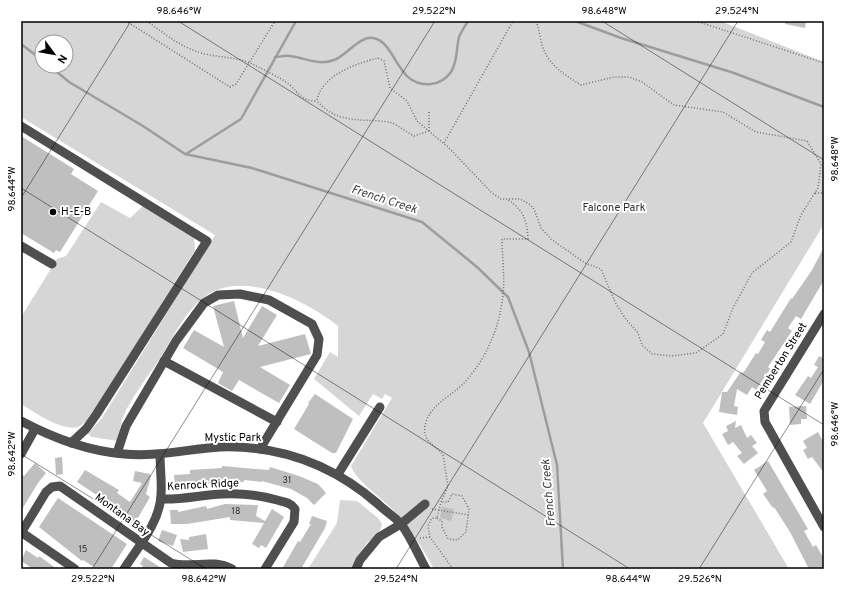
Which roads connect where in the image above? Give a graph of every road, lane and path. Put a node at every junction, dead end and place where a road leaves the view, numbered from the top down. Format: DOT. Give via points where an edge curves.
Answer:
graph roads {
  1 [pos="126,21"];
  2 [pos="147,21"];
  3 [pos="275,21"];
  4 [pos="513,21"];
  5 [pos="536,21"];
  6 [pos="696,21"];
  7 [pos="249,63"];
  8 [pos="824,64"];
  9 [pos="317,101"];
  10 [pos="429,111"];
  11 [pos="21,126"];
  12 [pos="429,131"];
  13 [pos="444,143"];
  14 [pos="815,193"];
  15 [pos="824,193"];
  16 [pos="508,200"];
  17 [pos="21,246"];
  18 [pos="52,264"];
  19 [pos="824,314"];
  20 [pos="164,361"];
  21 [pos="380,407"];
  22 [pos="21,421"];
  23 [pos="277,422"];
  24 [pos="35,429"];
  25 [pos="71,443"];
  26 [pos="260,449"];
  27 [pos="117,453"];
  28 [pos="21,454"];
  29 [pos="160,454"];
  30 [pos="338,474"];
  31 [pos="161,499"];
  32 [pos="441,502"];
  33 [pos="425,504"];
  34 [pos="439,510"];
  35 [pos="469,515"];
  36 [pos="437,518"];
  37 [pos="401,524"];
  38 [pos="824,527"];
  39 [pos="21,532"];
  40 [pos="430,537"];
  41 [pos="420,538"];
  42 [pos="140,543"];
  43 [pos="190,567"];
  44 [pos="75,569"];
  45 [pos="124,569"];
  46 [pos="232,569"];
  47 [pos="264,569"];
  48 [pos="356,569"];
  49 [pos="426,569"];
  50 [pos="453,569"];
  1 -- 7 [label="path" via="230,87 236,84"];
  2 -- 7 [label="path" via="174,41 190,49"];
  3 -- 7 [label="path"];
  4 -- 13 [label="path"];
  5 -- 14 [label="path" via="542,47 548,57 558,70 581,85 614,77 629,77 642,82 674,105 723,112 756,132 807,141 821,164"];
  6 -- 8 [label="path"];
  7 -- 9 [label="path" via="289,85 307,101"];
  9 -- 12 [label="path" via="348,120 391,122 414,136"];
  9 -- 12 [label="path" via="329,79 351,66 378,58 384,60 390,88 407,101 417,121"];
  10 -- 12 [label="path"];
  11 -- 25 [label="street" via="207,240 96,415"];
  12 -- 13 [label="path"];
  13 -- 16 [label="path" via="492,193"];
  14 -- 15 [label="path"];
  14 -- 16 [label="path" via="801,215 791,242 752,274 723,334 696,353 672,356 652,354 642,345 638,333 616,304 601,269 585,263 552,239 541,228 534,209 529,204 520,199"];
  16 -- 32 [label="path" via="525,216 528,239 502,239 503,292 500,316 480,363 462,384 433,408 425,426 428,441 443,455 448,486"];
  17 -- 18 [label="street"];
  19 -- 38 [label="street, Pemberton Street" via="764,412 765,422"];
  20 -- 23 [label="street"];
  20 -- 23 [label="street" via="204,302 218,295 240,294 269,300 312,324 319,339 317,355"];
  20 -- 27 [label="street" via="126,426"];
  21 -- 30 [label="street"];
  22 -- 24 [label="street, Mystic Park"];
  23 -- 26 [label="street"];
  24 -- 25 [label="street, Mystic Park"];
  24 -- 28 [label="street"];
  25 -- 27 [label="street, Mystic Park"];
  26 -- 29 [label="street, Mystic Park" via="220,448"];
  26 -- 30 [label="street, Mystic Park" via="286,453"];
  27 -- 29 [label="street, Mystic Park"];
  29 -- 31 [label="street"];
  30 -- 37 [label="street, Mystic Park"];
  31 -- 42 [label="street" via="152,524"];
  31 -- 47 [label="street, Kenrock Ridge" via="181,500 240,493 289,503 295,509 294,522"];
  32 -- 34 [label="path"];
  32 -- 35 [label="path" via="448,502 452,494 462,496 469,509"];
  33 -- 34 [label="path"];
  33 -- 37 [label="street"];
  34 -- 35 [label="path"];
  34 -- 36 [label="path"];
  35 -- 36 [label="path" via="466,532 457,540 448,539 442,521"];
  36 -- 40 [label="path" via="432,518 428,526"];
  37 -- 48 [label="street" via="379,537 360,560"];
  37 -- 49 [label="street, Mystic Park"];
  39 -- 42 [label="street, Montana Bay" via="46,492 52,487 60,486"];
  39 -- 44 [label="street"];
  40 -- 41 [label="path"];
  40 -- 50 [label="path"];
  42 -- 43 [label="street, Montana Bay" via="171,563"];
  42 -- 45 [label="street"];
  43 -- 46 [label="street, Montana Bay" via="217,563"];
}
